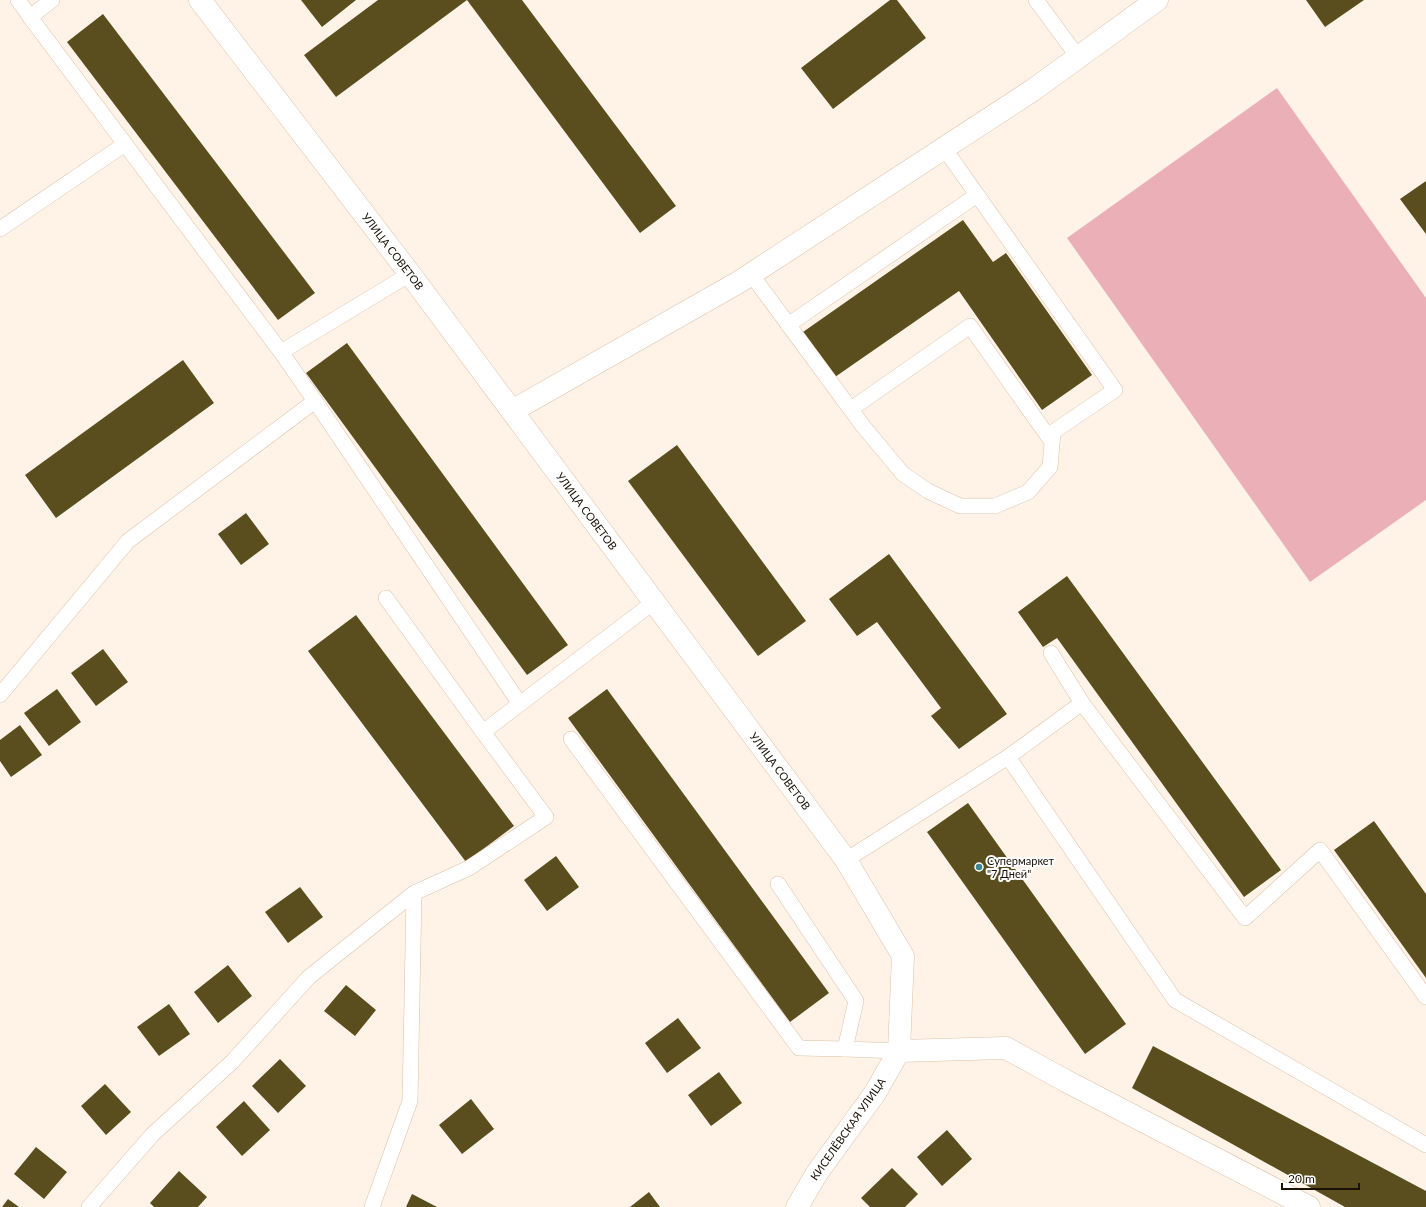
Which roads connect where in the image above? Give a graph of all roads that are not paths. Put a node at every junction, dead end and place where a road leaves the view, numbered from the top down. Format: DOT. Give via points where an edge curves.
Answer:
graph roads {
  1 [pos="18,0"];
  2 [pos="52,0"];
  3 [pos="200,0"];
  4 [pos="1036,0"];
  5 [pos="1157,0"];
  6 [pos="30,16"];
  7 [pos="1078,57"];
  8 [pos="125,144"];
  9 [pos="944,148"];
  10 [pos="977,195"];
  11 [pos="0,229"];
  12 [pos="410,274"];
  13 [pos="751,274"];
  14 [pos="788,325"];
  15 [pos="281,352"];
  16 [pos="316,401"];
  17 [pos="850,409"];
  18 [pos="512,411"];
  19 [pos="1052,442"];
  20 [pos="386,598"];
  21 [pos="654,602"];
  22 [pos="1051,653"];
  23 [pos="0,695"];
  24 [pos="1082,703"];
  25 [pos="520,704"];
  26 [pos="483,732"];
  27 [pos="571,739"];
  28 [pos="1008,757"];
  29 [pos="846,860"];
  30 [pos="778,884"];
  31 [pos="414,893"];
  32 [pos="1426,997"];
  33 [pos="845,1049"];
  34 [pos="899,1051"];
  35 [pos="1426,1145"];
  36 [pos="89,1207"];
  37 [pos="372,1207"];
  38 [pos="797,1207"];
  39 [pos="1310,1207"];
  1 -- 6 [label="lane"];
  2 -- 6 [label="lane"];
  3 -- 12 [label="street, УЛИЦА СОВЕТОВ"];
  4 -- 7 [label="lane"];
  5 -- 7 [label="street"];
  6 -- 8 [label="lane"];
  7 -- 9 [label="street" via="1033,90"];
  8 -- 11 [label="lane"];
  8 -- 15 [label="lane"];
  9 -- 10 [label="lane"];
  9 -- 13 [label="street"];
  10 -- 14 [label="lane"];
  10 -- 19 [label="lane" via="1115,390 1053,432"];
  12 -- 15 [label="lane"];
  12 -- 18 [label="street, УЛИЦА СОВЕТОВ"];
  13 -- 14 [label="lane"];
  13 -- 18 [label="street"];
  14 -- 17 [label="lane"];
  15 -- 16 [label="lane"];
  16 -- 23 [label="lane" via="128,541"];
  16 -- 25 [label="lane"];
  17 -- 19 [label="lane" via="903,474 928,491 960,506 995,506 1028,492 1050,467"];
  17 -- 19 [label="lane" via="970,326"];
  18 -- 21 [label="street, УЛИЦА СОВЕТОВ"];
  20 -- 26 [label="lane"];
  21 -- 25 [label="lane"];
  21 -- 29 [label="street, УЛИЦА СОВЕТОВ"];
  22 -- 24 [label="lane"];
  24 -- 28 [label="lane"];
  24 -- 32 [label="lane" via="1245,918 1320,850"];
  25 -- 26 [label="lane"];
  26 -- 31 [label="lane" via="546,817 469,868"];
  27 -- 33 [label="lane" via="799,1048"];
  28 -- 29 [label="lane"];
  28 -- 35 [label="lane" via="1175,1000"];
  29 -- 34 [label="street, УЛИЦА СОВЕТОВ" via="903,956"];
  30 -- 33 [label="lane" via="856,1001"];
  31 -- 36 [label="lane" via="308,977 232,1062 153,1134"];
  31 -- 37 [label="lane" via="410,1101"];
  33 -- 34 [label="lane"];
  34 -- 38 [label="street, КИСЕЛЁВСКАЯ УЛИЦА" via="875,1093 817,1173"];
  34 -- 39 [label="street" via="1006,1048"];
}
